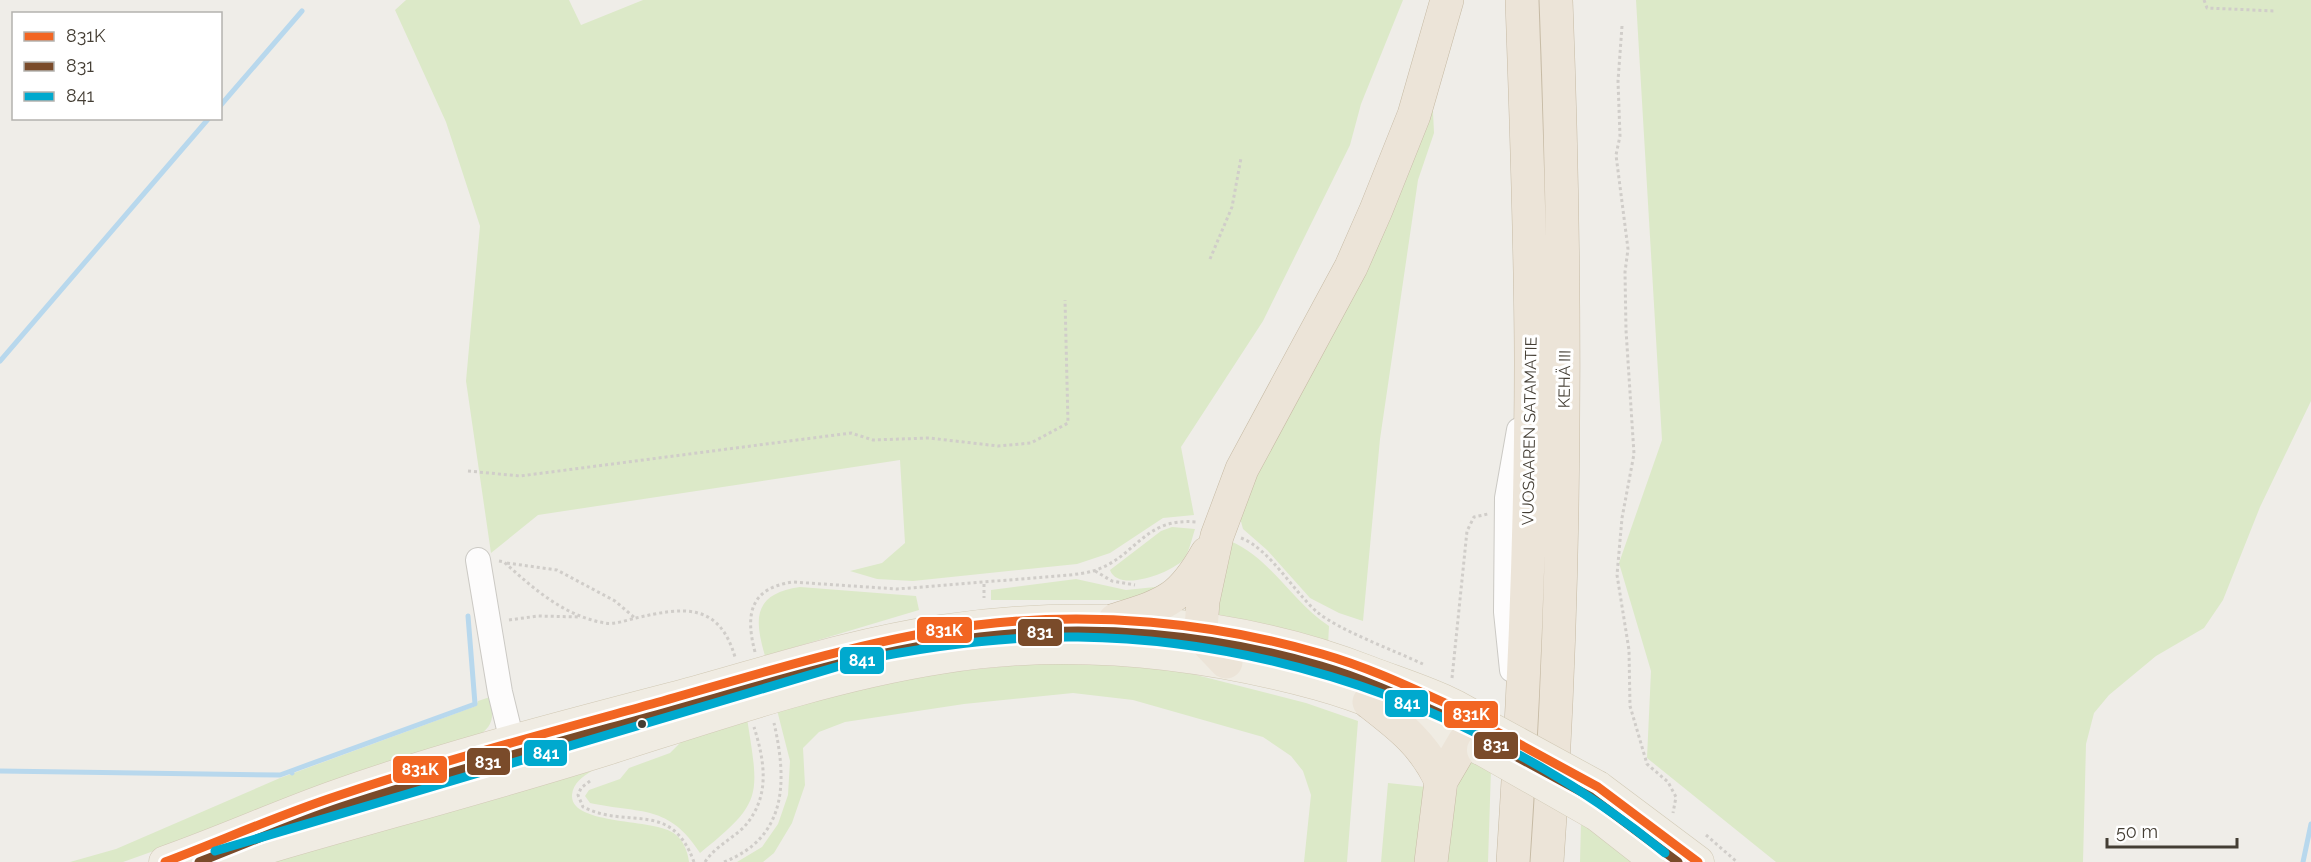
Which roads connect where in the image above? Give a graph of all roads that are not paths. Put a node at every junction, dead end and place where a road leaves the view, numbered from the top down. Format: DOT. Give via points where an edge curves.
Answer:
graph roads {
  1 [pos="1447,0"];
  2 [pos="1522,0"];
  3 [pos="1556,0"];
  4 [pos="1217,532"];
  5 [pos="478,560"];
  6 [pos="1115,620"];
  7 [pos="1201,630"];
  8 [pos="1226,662"];
  9 [pos="1369,702"];
  10 [pos="1434,704"];
  11 [pos="1478,740"];
  12 [pos="511,741"];
  13 [pos="1554,758"];
  14 [pos="520,774"];
  15 [pos="1441,781"];
  16 [pos="1598,801"];
  17 [pos="165,862"];
  18 [pos="218,862"];
  19 [pos="1431,862"];
  20 [pos="1513,862"];
  21 [pos="1547,862"];
  22 [pos="1568,862"];
  23 [pos="1657,862"];
  24 [pos="1698,862"];
  1 -- 4 [label="highway" via="1414,115 1376,210 1351,267 1242,469"];
  2 -- 20 [label="highway, VUOSAAREN SATAMATIE" via="1531,363 1520,752"];
  3 -- 13 [label="highway, KEHÄ III" via="1564,321 1562,543"];
  4 -- 6 [label="highway" via="1192,579 1176,596"];
  4 -- 7 [label="highway"];
  5 -- 12 [label="street"];
  6 -- 7 [label="main road"];
  6 -- 12 [label="main road" via="1069,619 938,631 861,647"];
  7 -- 8 [label="highway"];
  7 -- 10 [label="main road" via="1325,654"];
  8 -- 9 [label="main road" via="1321,685"];
  8 -- 14 [label="main road" via="1137,651 1071,649 942,657 865,672"];
  9 -- 10 [label="highway" via="1403,728"];
  10 -- 11 [label="main road" via="1474,716"];
  10 -- 15 [label="highway"];
  11 -- 15 [label="highway"];
  11 -- 16 [label="main road, bridge"];
  12 -- 14 [label="street"];
  12 -- 17 [label="main road" via="334,797"];
  13 -- 21 [label="highway"];
  13 -- 22 [label="highway" via="1568,830"];
  14 -- 18 [label="main road"];
  15 -- 19 [label="highway"];
  16 -- 23 [label="main road"];
  16 -- 24 [label="main road"];
}
